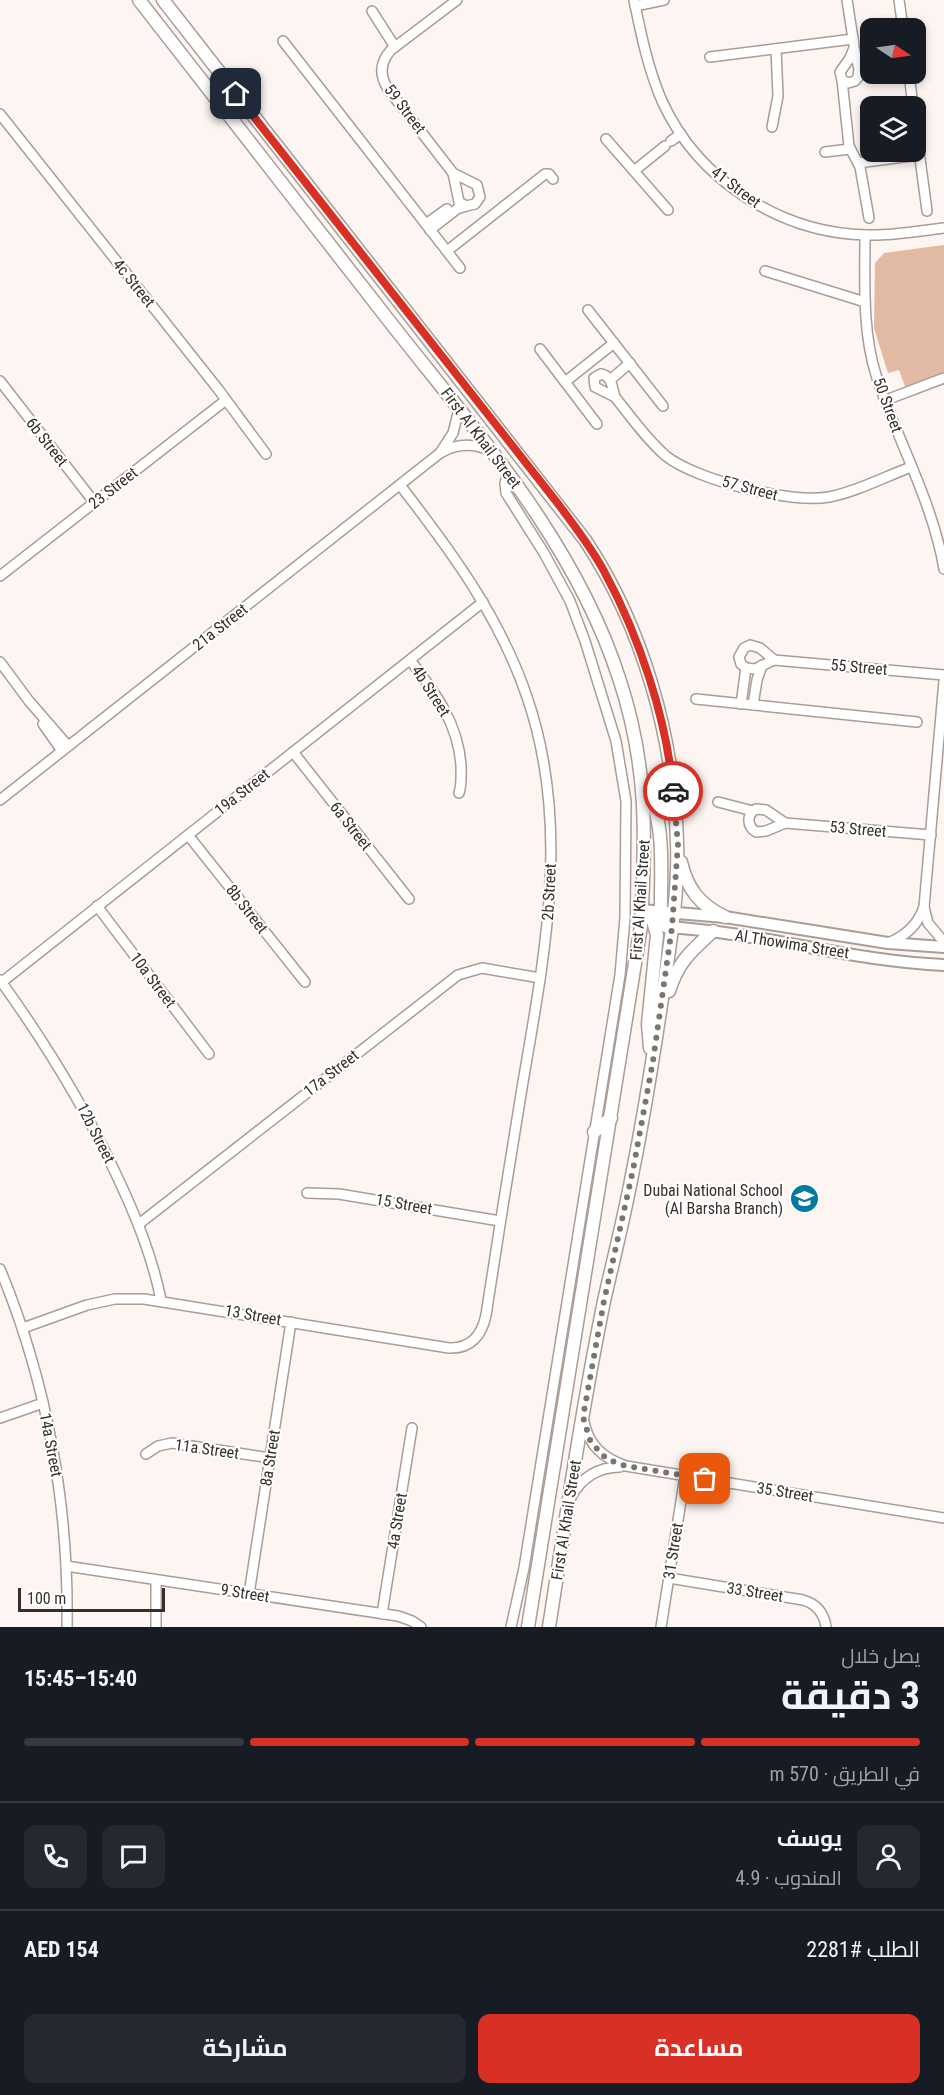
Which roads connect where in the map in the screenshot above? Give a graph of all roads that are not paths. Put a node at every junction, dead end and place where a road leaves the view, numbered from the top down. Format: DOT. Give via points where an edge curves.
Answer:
graph roads {
  1 [pos="139,0"];
  2 [pos="163,0"];
  3 [pos="457,0"];
  4 [pos="847,0"];
  5 [pos="899,0"];
  6 [pos="658,1"];
  7 [pos="634,3"];
  8 [pos="372,11"];
  9 [pos="902,18"];
  10 [pos="283,41"];
  11 [pos="854,43"];
  12 [pos="395,47"];
  13 [pos="776,49"];
  14 [pos="710,57"];
  15 [pos="842,80"];
  16 [pos="0,114"];
  17 [pos="772,127"];
  18 [pos="681,134"];
  19 [pos="606,139"];
  20 [pos="850,149"];
  21 [pos="825,152"];
  22 [pos="866,162"];
  23 [pos="921,162"];
  24 [pos="858,163"];
  25 [pos="634,171"];
  26 [pos="453,173"];
  27 [pos="553,178"];
  28 [pos="457,199"];
  29 [pos="466,206"];
  30 [pos="668,210"];
  31 [pos="927,210"];
  32 [pos="869,218"];
  33 [pos="428,227"];
  34 [pos="944,228"];
  35 [pos="864,235"];
  36 [pos="447,251"];
  37 [pos="338,255"];
  38 [pos="460,268"];
  39 [pos="765,271"];
  40 [pos="398,301"];
  41 [pos="865,302"];
  42 [pos="588,310"];
  43 [pos="614,343"];
  44 [pos="540,349"];
  45 [pos="630,363"];
  46 [pos="944,378"];
  47 [pos="610,380"];
  48 [pos="0,381"];
  49 [pos="565,382"];
  50 [pos="589,396"];
  51 [pos="615,397"];
  52 [pos="226,400"];
  53 [pos="886,400"];
  54 [pos="663,406"];
  55 [pos="459,409"];
  56 [pos="597,424"];
  57 [pos="491,451"];
  58 [pos="440,453"];
  59 [pos="266,454"];
  60 [pos="910,466"];
  61 [pos="508,473"];
  62 [pos="400,485"];
  63 [pos="94,502"];
  64 [pos="940,532"];
  65 [pos="944,569"];
  66 [pos="0,576"];
  67 [pos="483,602"];
  68 [pos="410,660"];
  69 [pos="774,660"];
  70 [pos="0,662"];
  71 [pos="762,665"];
  72 [pos="746,668"];
  73 [pos="944,675"];
  74 [pos="944,681"];
  75 [pos="696,699"];
  76 [pos="741,704"];
  77 [pos="753,705"];
  78 [pos="917,722"];
  79 [pos="65,748"];
  80 [pos="293,752"];
  81 [pos="642,782"];
  82 [pos="459,793"];
  83 [pos="0,800"];
  84 [pos="718,802"];
  85 [pos="753,811"];
  86 [pos="785,823"];
  87 [pos="188,835"];
  88 [pos="931,835"];
  89 [pos="678,844"];
  90 [pos="409,899"];
  91 [pos="97,906"];
  92 [pos="924,907"];
  93 [pos="641,910"];
  94 [pos="668,911"];
  95 [pos="725,917"];
  96 [pos="640,926"];
  97 [pos="655,926"];
  98 [pos="672,927"];
  99 [pos="713,931"];
  100 [pos="888,943"];
  101 [pos="944,944"];
  102 [pos="944,964"];
  103 [pos="540,978"];
  104 [pos="1,981"];
  105 [pos="305,982"];
  106 [pos="657,1029"];
  107 [pos="209,1054"];
  108 [pos="653,1061"];
  109 [pos="611,1118"];
  110 [pos="594,1132"];
  111 [pos="307,1193"];
  112 [pos="500,1221"];
  113 [pos="139,1224"];
  114 [pos="0,1269"];
  115 [pos="161,1300"];
  116 [pos="291,1322"];
  117 [pos="23,1328"];
  118 [pos="480,1333"];
  119 [pos="43,1403"];
  120 [pos="583,1417"];
  121 [pos="0,1418"];
  122 [pos="412,1428"];
  123 [pos="146,1454"];
  124 [pos="270,1458"];
  125 [pos="626,1466"];
  126 [pos="685,1476"];
  127 [pos="570,1499"];
  128 [pos="944,1518"];
  129 [pos="66,1566"];
  130 [pos="669,1578"];
  131 [pos="156,1580"];
  132 [pos="249,1594"];
  133 [pos="382,1614"];
  134 [pos="67,1627"];
  135 [pos="156,1627"];
  136 [pos="421,1627"];
  137 [pos="511,1627"];
  138 [pos="528,1627"];
  139 [pos="549,1627"];
  140 [pos="661,1627"];
  141 [pos="826,1627"];
  1 -- 37 [label="main road, First Al Khail Street"];
  2 -- 40 [label="main road, First Al Khail Street"];
  3 -- 12 [label="street, 59 Street"];
  4 -- 11 [label="street"];
  5 -- 9 [label="street"];
  6 -- 7 [label="street"];
  7 -- 18 [label="street, 41 Street" via="651,71"];
  8 -- 12 [label="street"];
  10 -- 33 [label="street"];
  11 -- 13 [label="street"];
  11 -- 15 [label="street" via="849,60 841,69"];
  11 -- 15 [label="street" via="858,77 850,83"];
  12 -- 26 [label="street, 59 Street" via="383,62 384,83"];
  13 -- 14 [label="street"];
  13 -- 17 [label="street" via="778,96"];
  15 -- 20 [label="street"];
  16 -- 52 [label="street, 4c Street"];
  18 -- 25 [label="street"];
  18 -- 35 [label="street, 41 Street" via="713,171 764,208 811,226"];
  19 -- 25 [label="street"];
  20 -- 21 [label="street"];
  20 -- 24 [label="street"];
  22 -- 24 [label="street"];
  23 -- 31 [label="street"];
  24 -- 32 [label="street"];
  25 -- 30 [label="street"];
  26 -- 28 [label="street"];
  26 -- 29 [label="street" via="479,188 479,200"];
  27 -- 36 [label="street" via="545,174"];
  28 -- 29 [label="street"];
  28 -- 33 [label="street"];
  29 -- 33 [label="street"];
  33 -- 36 [label="street"];
  34 -- 35 [label="street, 41 Street"];
  35 -- 41 [label="street, 50 Street"];
  36 -- 38 [label="street"];
  37 -- 40 [label="main road" via="351,263 386,306 391,308"];
  37 -- 55 [label="main road, First Al Khail Street"];
  39 -- 41 [label="street"];
  40 -- 89 [label="main road, First Al Khail Street" via="564,512 605,572 633,633 653,694 668,756"];
  41 -- 53 [label="street, 50 Street" via="869,347"];
  42 -- 43 [label="street"];
  43 -- 45 [label="street"];
  43 -- 49 [label="street"];
  44 -- 49 [label="street"];
  45 -- 47 [label="street"];
  45 -- 54 [label="street"];
  46 -- 53 [label="street"];
  47 -- 50 [label="street" via="604,374 595,376"];
  47 -- 51 [label="street"];
  48 -- 63 [label="street, 6b Street"];
  49 -- 50 [label="street"];
  50 -- 51 [label="street"];
  50 -- 56 [label="street"];
  51 -- 60 [label="street, 57 Street" via="675,462 700,474 773,495 829,497"];
  52 -- 59 [label="street, 4c Street"];
  52 -- 63 [label="street, 23 Street"];
  53 -- 60 [label="street, 50 Street"];
  55 -- 57 [label="main road, First Al Khail Street"];
  55 -- 58 [label="street, 21a Street" via="453,433"];
  57 -- 58 [label="street, 21a Street" via="461,445"];
  57 -- 61 [label="main road, First Al Khail Street"];
  58 -- 62 [label="street, 21a Street"];
  60 -- 64 [label="street, 50 Street"];
  61 -- 81 [label="main road, First Al Khail Street" via="551,536 599,626 627,702"];
  61 -- 110 [label="street" via="506,494 544,553 581,628 611,721 624,781 623,947"];
  62 -- 67 [label="street, 2b Street"];
  62 -- 79 [label="street, 21a Street"];
  63 -- 66 [label="street, 23 Street"];
  64 -- 65 [label="street, 50 Street"];
  67 -- 68 [label="street, 19a Street"];
  67 -- 103 [label="street, 2b Street" via="524,687 547,775 551,836"];
  68 -- 80 [label="street, 19a Street"];
  68 -- 82 [label="street, 4b Street" via="452,723 460,761"];
  69 -- 71 [label="street"];
  69 -- 72 [label="street" via="750,645 739,657"];
  69 -- 73 [label="street, 55 Street"];
  70 -- 79 [label="street"];
  71 -- 72 [label="street"];
  71 -- 77 [label="street"];
  72 -- 76 [label="street"];
  74 -- 88 [label="street"];
  75 -- 76 [label="street"];
  76 -- 77 [label="street"];
  77 -- 78 [label="street"];
  79 -- 83 [label="street, 21a Street"];
  80 -- 87 [label="street, 19a Street"];
  80 -- 90 [label="street, 6a Street"];
  81 -- 93 [label="main road, First Al Khail Street" via="645,848"];
  81 -- 94 [label="main road" via="657,818"];
  84 -- 85 [label="street"];
  85 -- 86 [label="street" via="763,809"];
  85 -- 86 [label="street" via="748,822 756,832"];
  86 -- 88 [label="street, 53 Street"];
  87 -- 91 [label="street, 19a Street"];
  87 -- 105 [label="street, 8b Street"];
  88 -- 92 [label="street"];
  89 -- 94 [label="main road, First Al Khail Street"];
  89 -- 95 [label="main road" via="692,891 705,906"];
  91 -- 104 [label="street, 19a Street"];
  91 -- 107 [label="street, 10a Street"];
  92 -- 100 [label="street" via="911,930"];
  92 -- 101 [label="street" via="928,923"];
  93 -- 94 [label="street, Al Thowima Street"];
  93 -- 96 [label="main road, First Al Khail Street"];
  93 -- 97 [label="main road"];
  94 -- 95 [label="street, Al Thowima Street"];
  94 -- 98 [label="main road" via="664,922"];
  95 -- 100 [label="street, Al Thowima Street"];
  96 -- 97 [label="street, Al Thowima Street"];
  96 -- 109 [label="main road, First Al Khail Street"];
  97 -- 98 [label="street, Al Thowima Street"];
  97 -- 108 [label="main road" via="657,941 648,1024"];
  98 -- 99 [label="street, Al Thowima Street"];
  98 -- 106 [label="main road, First Al Khail Street"];
  99 -- 102 [label="street, Al Thowima Street" via="879,958"];
  99 -- 106 [label="main road" via="678,966"];
  100 -- 101 [label="street, Al Thowima Street"];
  103 -- 112 [label="street, 2b Street"];
  103 -- 113 [label="street, 17a Street" via="482,968 458,975"];
  104 -- 113 [label="street, 12b Street" via="69,1082"];
  106 -- 108 [label="main road, First Al Khail Street"];
  108 -- 120 [label="main road, First Al Khail Street"];
  109 -- 110 [label="main road"];
  109 -- 138 [label="main road, First Al Khail Street"];
  110 -- 137 [label="street" via="524,1568"];
  111 -- 112 [label="street, 15 Street" via="339,1194"];
  112 -- 118 [label="street, 2b Street"];
  113 -- 115 [label="street, 12b Street"];
  114 -- 117 [label="street, 14a Street"];
  115 -- 116 [label="street, 13 Street"];
  115 -- 117 [label="street, 13 Street" via="101,1301"];
  116 -- 118 [label="street, 13 Street" via="449,1348 467,1346"];
  116 -- 124 [label="street, 8a Street"];
  117 -- 119 [label="street, 14a Street"];
  119 -- 121 [label="street"];
  119 -- 129 [label="street, 14a Street" via="58,1482"];
  120 -- 125 [label="street, 35 Street" via="595,1447 609,1460"];
  120 -- 127 [label="main road, First Al Khail Street"];
  122 -- 133 [label="street, 4a Street"];
  123 -- 124 [label="street, 11a Street" via="172,1443"];
  124 -- 132 [label="street, 8a Street"];
  125 -- 126 [label="street, 35 Street"];
  125 -- 127 [label="street, 35 Street" via="591,1474"];
  126 -- 128 [label="street, 35 Street"];
  126 -- 130 [label="street, 31 Street"];
  127 -- 139 [label="main road, First Al Khail Street"];
  129 -- 131 [label="street, 9 Street"];
  129 -- 134 [label="street, 14a Street"];
  130 -- 140 [label="street, 31 Street"];
  130 -- 141 [label="street, 33 Street" via="810,1602 821,1612"];
  131 -- 132 [label="street, 9 Street"];
  131 -- 135 [label="street"];
  132 -- 133 [label="street, 9 Street"];
  133 -- 136 [label="street, 9 Street" via="405,1618"];
}
